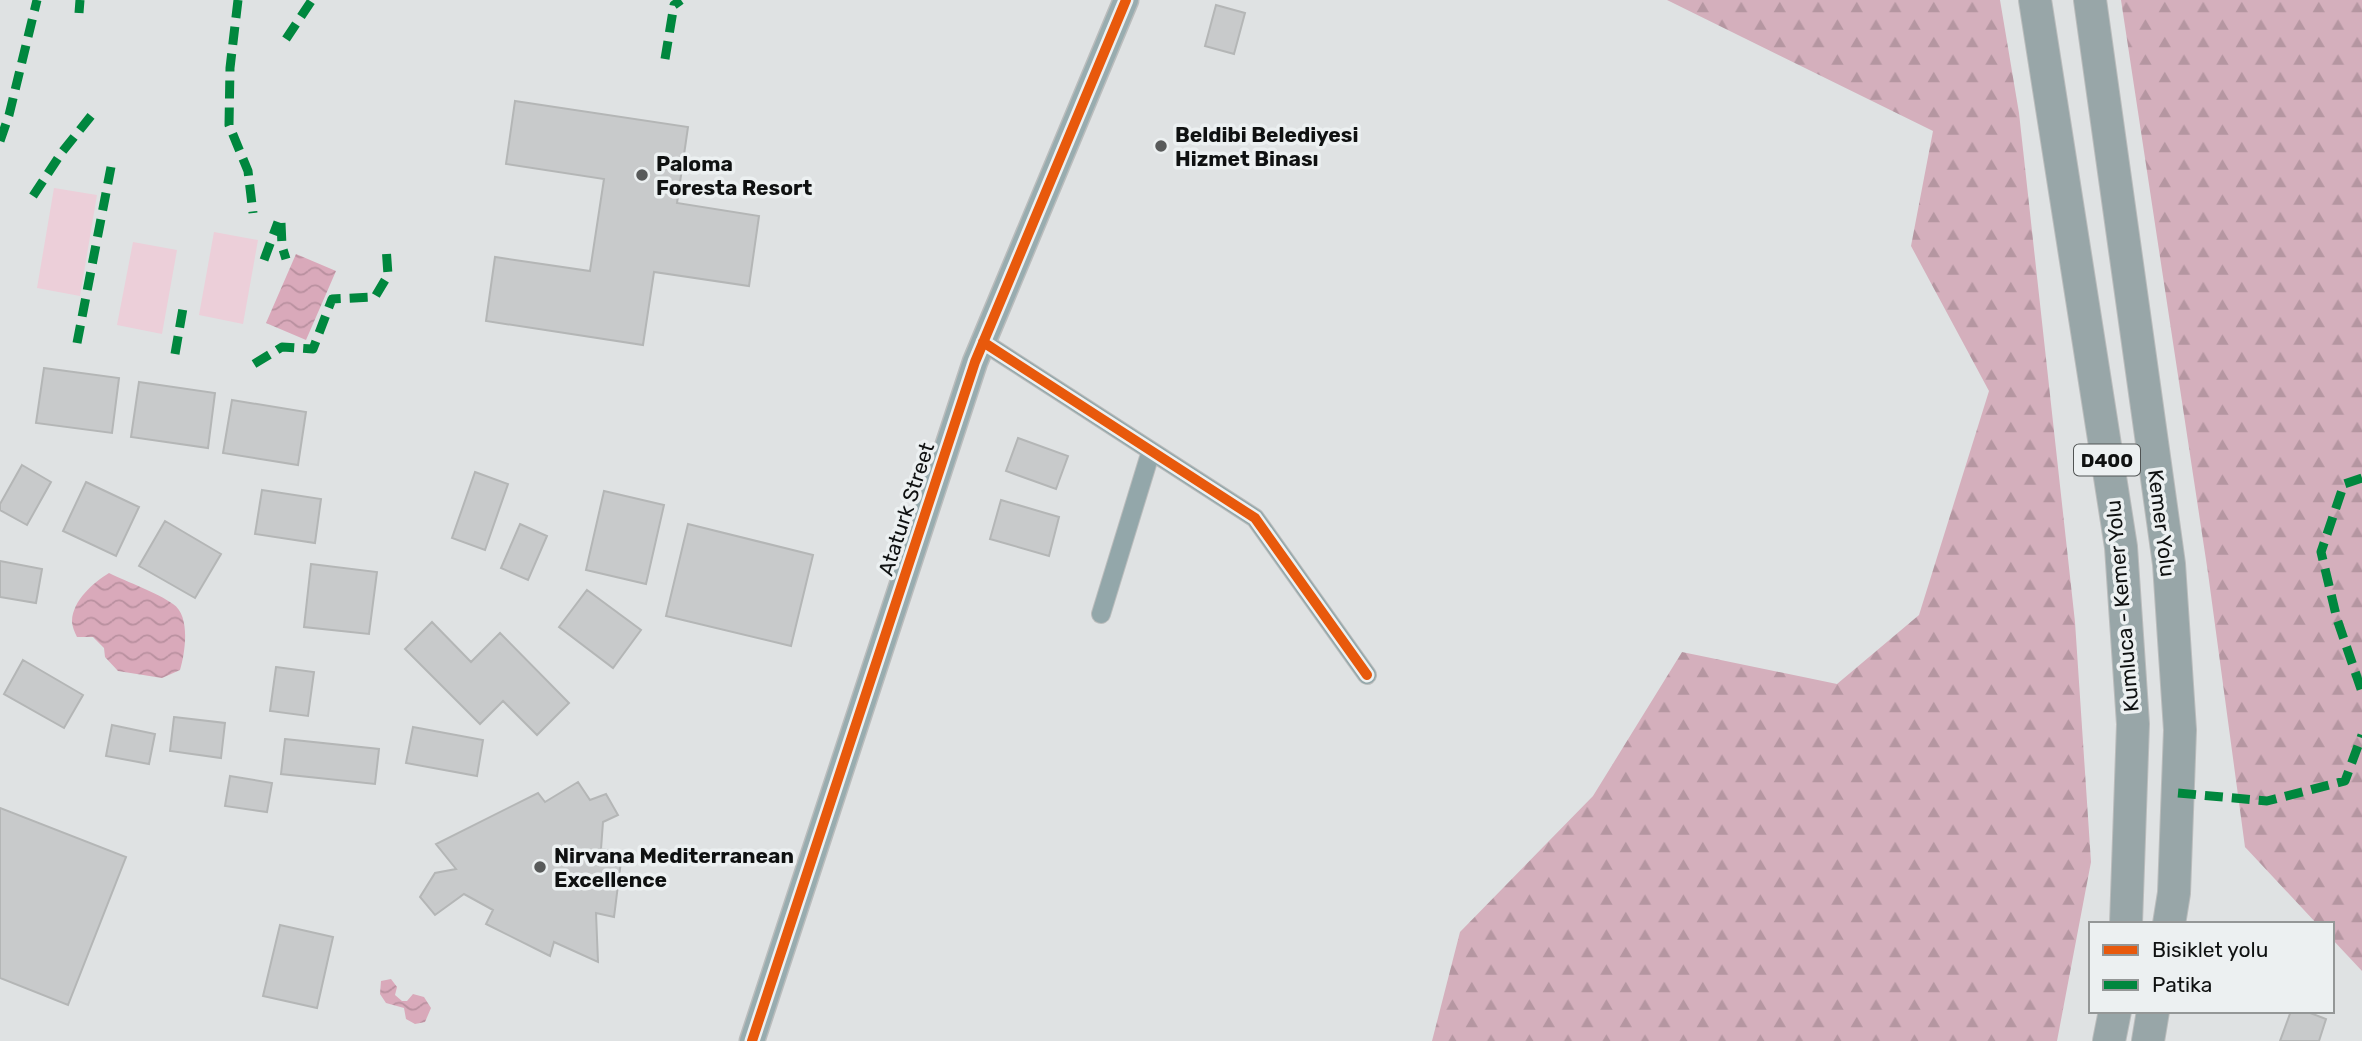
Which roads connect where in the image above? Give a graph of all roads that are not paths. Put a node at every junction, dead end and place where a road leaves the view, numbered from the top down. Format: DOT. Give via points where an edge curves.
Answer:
graph roads {
  1 [pos="1126,0"];
  2 [pos="2035,0"];
  3 [pos="2090,0"];
  4 [pos="983,342"];
  5 [pos="1151,451"];
  6 [pos="1101,614"];
  7 [pos="1367,675"];
  8 [pos="2126,922"];
  9 [pos="2169,922"];
  10 [pos="2115,1013"];
  11 [pos="2153,1013"];
  12 [pos="752,1041"];
  13 [pos="2109,1041"];
  14 [pos="2148,1041"];
  1 -- 4 [label="street, Ataturk Street"];
  2 -- 8 [label="highway, Kumluca - Kemer Yolu / D400" via="2120,547 2133,724"];
  3 -- 9 [label="highway, Kemer Yolu / D400" via="2169,564 2180,730"];
  4 -- 5 [label="street"];
  4 -- 12 [label="street, Ataturk Street"];
  5 -- 6 [label="street"];
  5 -- 7 [label="street" via="1255,517"];
  10 -- 13 [label="highway"];
  11 -- 14 [label="highway"];
}
